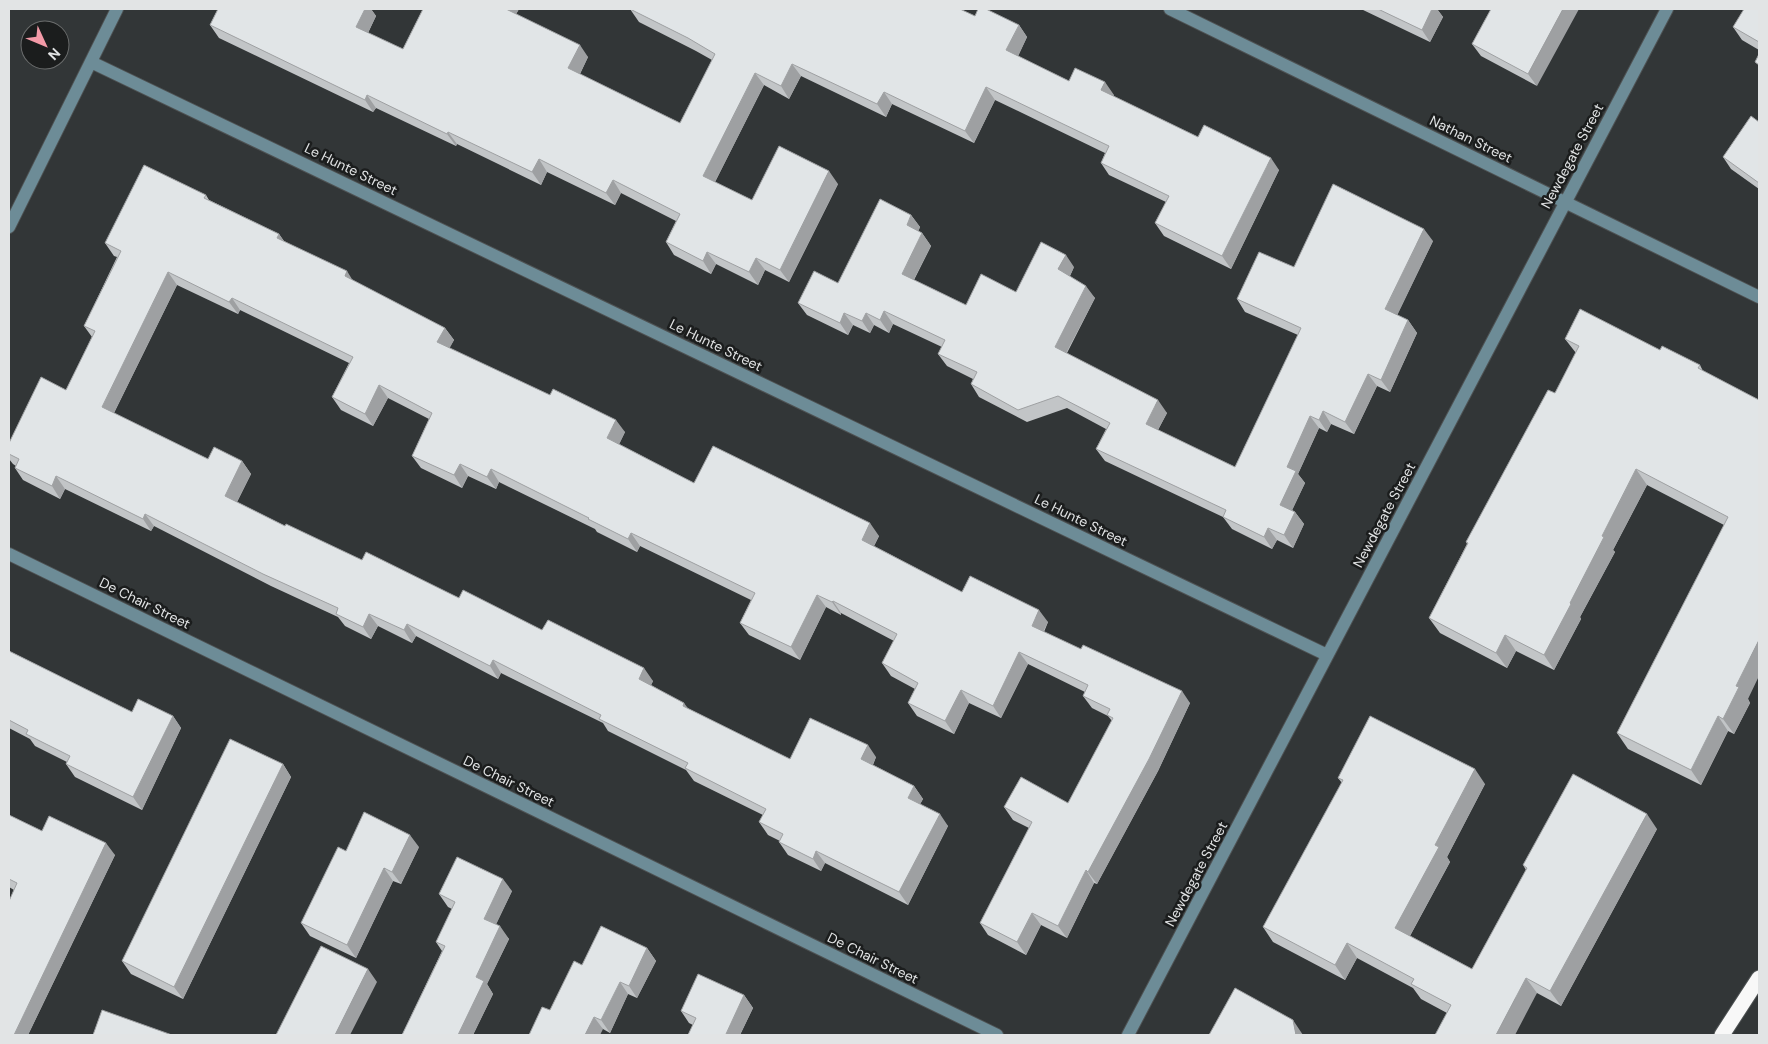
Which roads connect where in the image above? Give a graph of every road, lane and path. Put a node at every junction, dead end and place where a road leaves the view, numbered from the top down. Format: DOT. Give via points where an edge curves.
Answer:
graph roads {
  1 [pos="117,9"];
  2 [pos="1170,9"];
  3 [pos="1667,9"];
  4 [pos="91,62"];
  5 [pos="1565,202"];
  6 [pos="9,227"];
  7 [pos="1759,297"];
  8 [pos="9,554"];
  9 [pos="1327,655"];
  10 [pos="1759,978"];
  11 [pos="997,1035"];
  12 [pos="1128,1035"];
  13 [pos="1722,1035"];
  1 -- 4 [label="street"];
  2 -- 5 [label="street, Nathan Street"];
  3 -- 5 [label="street, Newdegate Street"];
  4 -- 6 [label="street"];
  4 -- 9 [label="street, Le Hunte Street"];
  5 -- 7 [label="street, Nathan Street"];
  5 -- 9 [label="street, Newdegate Street"];
  8 -- 11 [label="street, De Chair Street"];
  9 -- 12 [label="street, Newdegate Street"];
  10 -- 13 [label="highway"];
}
